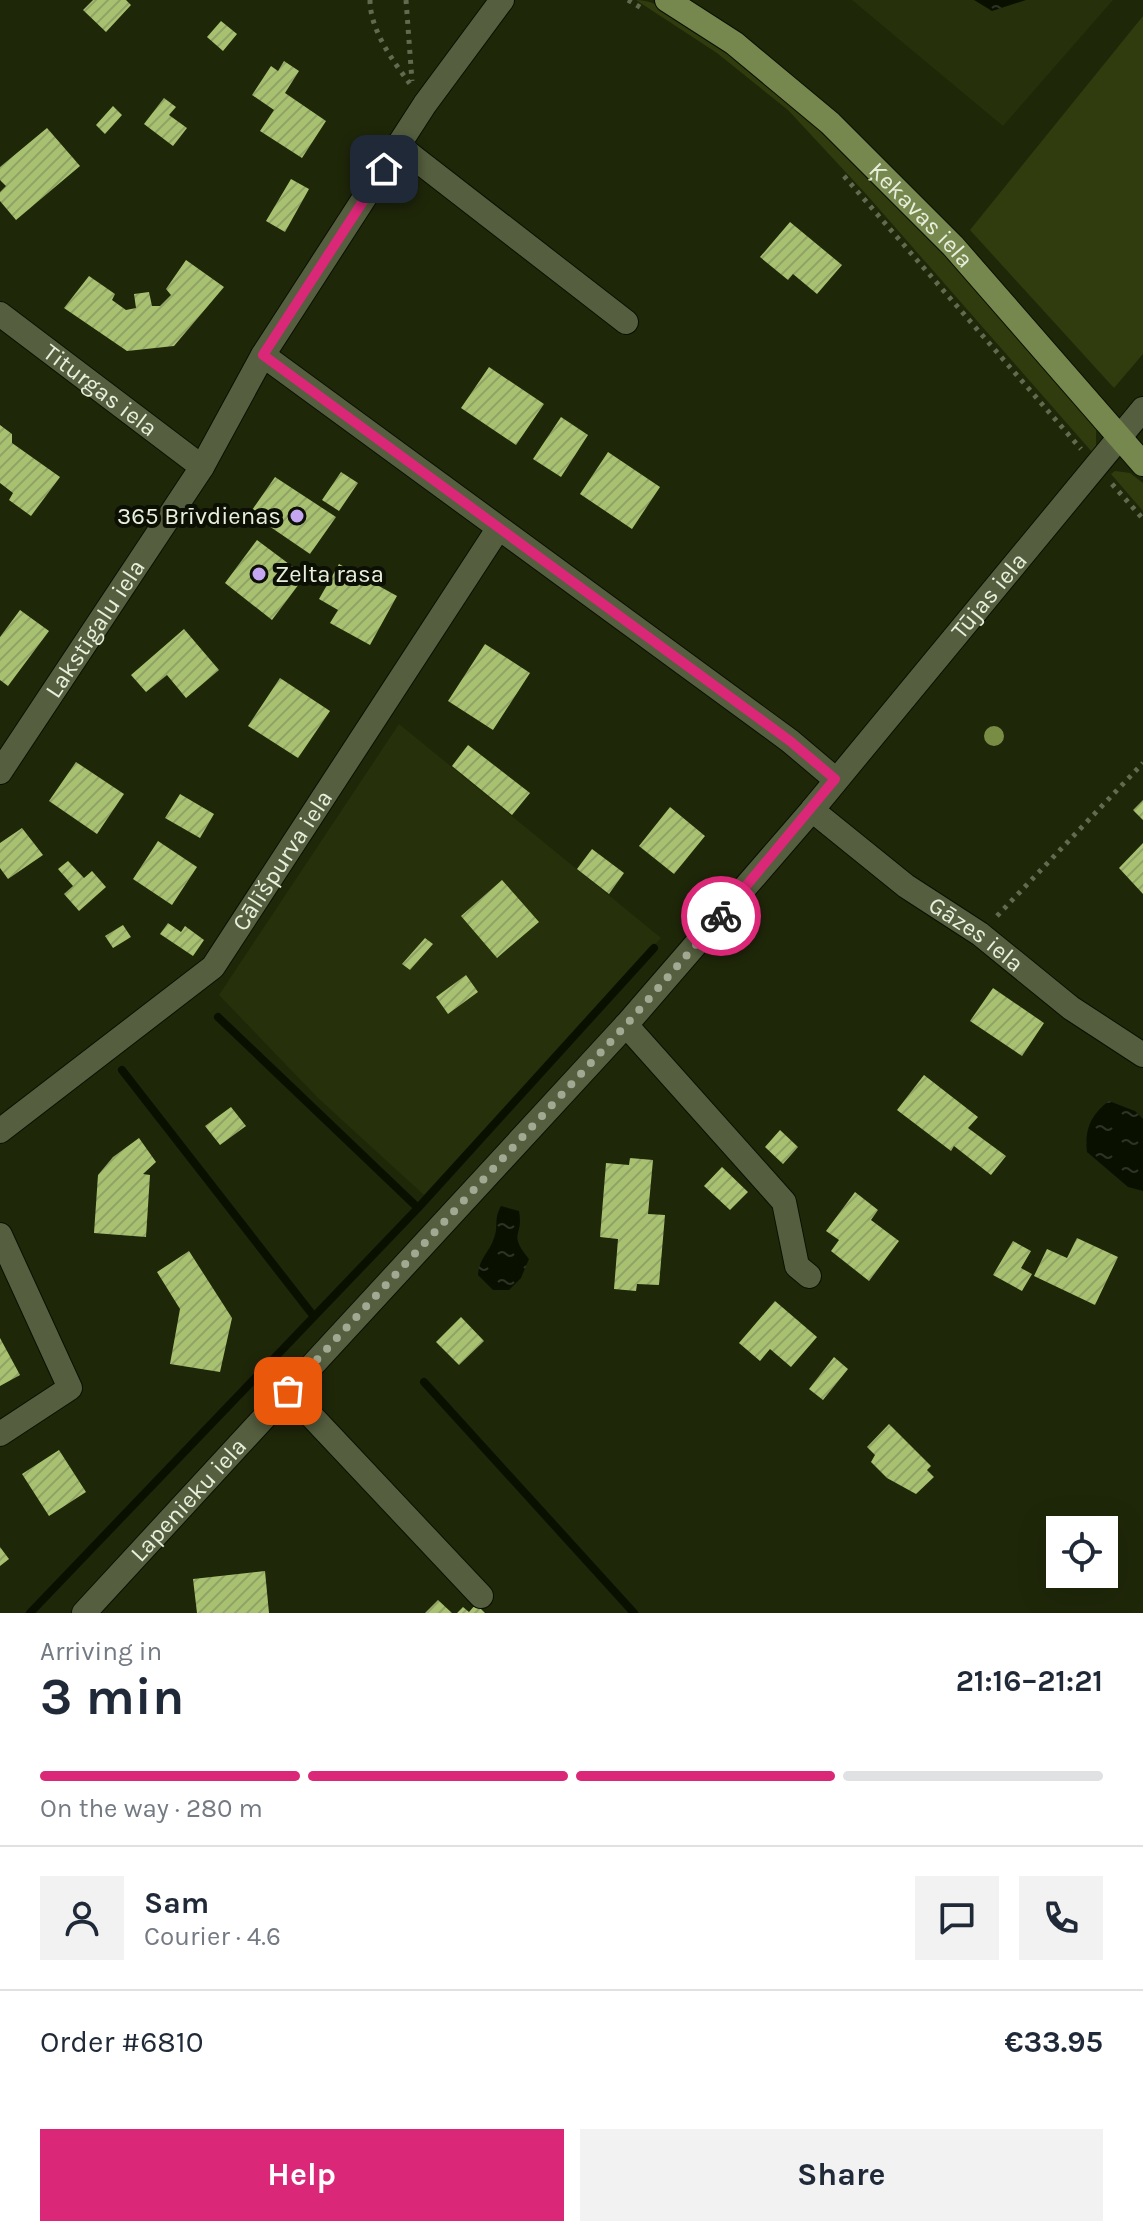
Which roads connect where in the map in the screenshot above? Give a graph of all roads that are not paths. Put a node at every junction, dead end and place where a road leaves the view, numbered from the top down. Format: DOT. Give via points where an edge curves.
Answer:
graph roads {
  1 [pos="502,0"];
  2 [pos="656,5"];
  3 [pos="399,146"];
  4 [pos="0,314"];
  5 [pos="626,322"];
  6 [pos="263,355"];
  7 [pos="1143,409"];
  8 [pos="1119,439"];
  9 [pos="1143,464"];
  10 [pos="202,467"];
  11 [pos="498,529"];
  12 [pos="0,772"];
  13 [pos="835,779"];
  14 [pos="812,810"];
  15 [pos="626,1025"];
  16 [pos="1143,1055"];
  17 [pos="0,1131"];
  18 [pos="0,1235"];
  19 [pos="809,1276"];
  20 [pos="288,1391"];
  21 [pos="0,1434"];
  22 [pos="481,1596"];
  23 [pos="84,1613"];
  1 -- 3 [label="street, Lakstīgalu iela" via="419,95"];
  2 -- 8 [label="main road, Ķekavas iela" via="734,43 830,123 953,246"];
  3 -- 5 [label="street"];
  3 -- 6 [label="street, Lakstīgalu iela"];
  4 -- 10 [label="street, Titurgas iela"];
  6 -- 10 [label="street, Lakstīgalu iela"];
  6 -- 11 [label="street"];
  7 -- 8 [label="street, Tūjas iela"];
  8 -- 9 [label="main road, Ķekavas iela"];
  8 -- 13 [label="street, Tūjas iela"];
  10 -- 12 [label="street, Lakstīgalu iela"];
  11 -- 13 [label="street"];
  11 -- 17 [label="street, Cālīšpurva iela" via="213,967"];
  13 -- 14 [label="street, Lapenieku iela"];
  14 -- 15 [label="street, Lapenieku iela"];
  14 -- 16 [label="street, Gāzes iela" via="906,886"];
  15 -- 19 [label="street" via="784,1202 797,1266"];
  15 -- 20 [label="street, Lapenieku iela"];
  18 -- 21 [label="street" via="70,1388"];
  20 -- 22 [label="street"];
  20 -- 23 [label="street, Lapenieku iela"];
}
